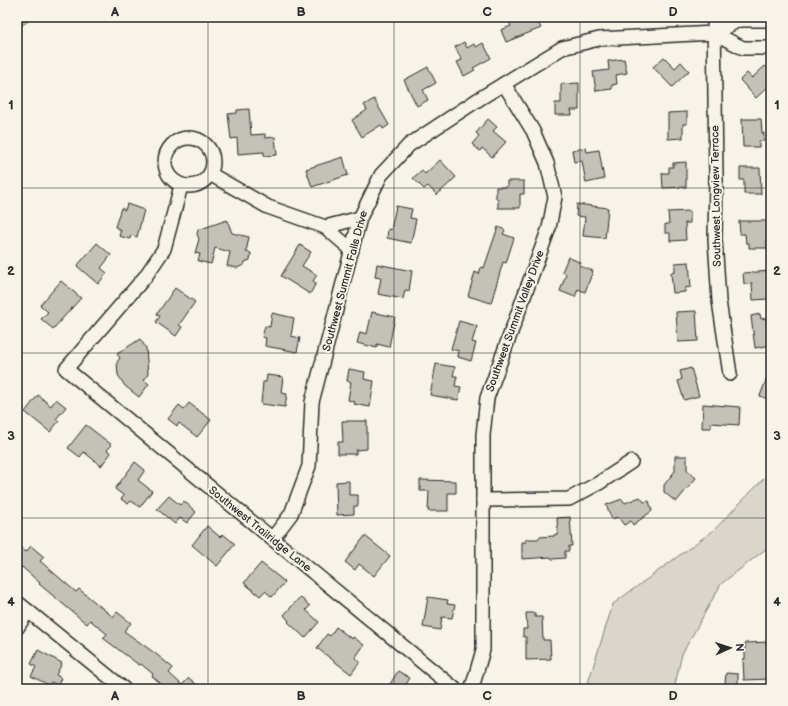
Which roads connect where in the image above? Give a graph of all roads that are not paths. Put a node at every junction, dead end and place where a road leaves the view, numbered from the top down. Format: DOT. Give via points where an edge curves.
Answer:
graph roads {
  1 [pos="714,17"];
  2 [pos="771,20"];
  3 [pos="714,33"];
  4 [pos="771,48"];
  5 [pos="504,84"];
  6 [pos="210,174"];
  7 [pos="181,186"];
  8 [pos="360,218"];
  9 [pos="326,227"];
  10 [pos="352,250"];
  11 [pos="730,374"];
  12 [pos="631,462"];
  13 [pos="483,500"];
  14 [pos="272,539"];
  15 [pos="17,602"];
  16 [pos="28,611"];
  17 [pos="17,628"];
  18 [pos="124,689"];
  19 [pos="455,689"];
  20 [pos="471,689"];
  1 -- 3 [label="street, Southwest Longview Terrace"];
  2 -- 3 [label="street, Southwest Summit Falls Drive" via="739,20"];
  3 -- 4 [label="street" via="743,48"];
  3 -- 5 [label="street, Southwest Summit Falls Drive" via="599,39 562,48"];
  3 -- 11 [label="street, Southwest Longview Terrace" via="715,239"];
  5 -- 8 [label="street, Southwest Summit Falls Drive" via="409,145 381,175"];
  5 -- 13 [label="street, Southwest Summit Valley Drive" via="533,131 547,163 555,197 549,228 487,398 483,436"];
  6 -- 7 [label="street" via="198,185"];
  6 -- 7 [label="street" via="213,166 212,154 205,144 199,140 183,138 170,146 164,161 168,176"];
  6 -- 9 [label="street" via="268,208"];
  7 -- 14 [label="street, Southwest Trailridge Lane" via="164,249 146,277 66,369"];
  8 -- 9 [label="street"];
  8 -- 10 [label="street, Southwest Summit Falls Drive"];
  9 -- 10 [label="street"];
  10 -- 14 [label="street, Southwest Summit Falls Drive" via="312,402 309,466 291,514"];
  12 -- 13 [label="street" via="569,499"];
  13 -- 20 [label="street, Southwest Summit Valley Drive" via="483,650"];
  14 -- 19 [label="street, Southwest Trailridge Lane"];
  15 -- 16 [label="street"];
  16 -- 17 [label="street"];
  16 -- 18 [label="street"];
}
